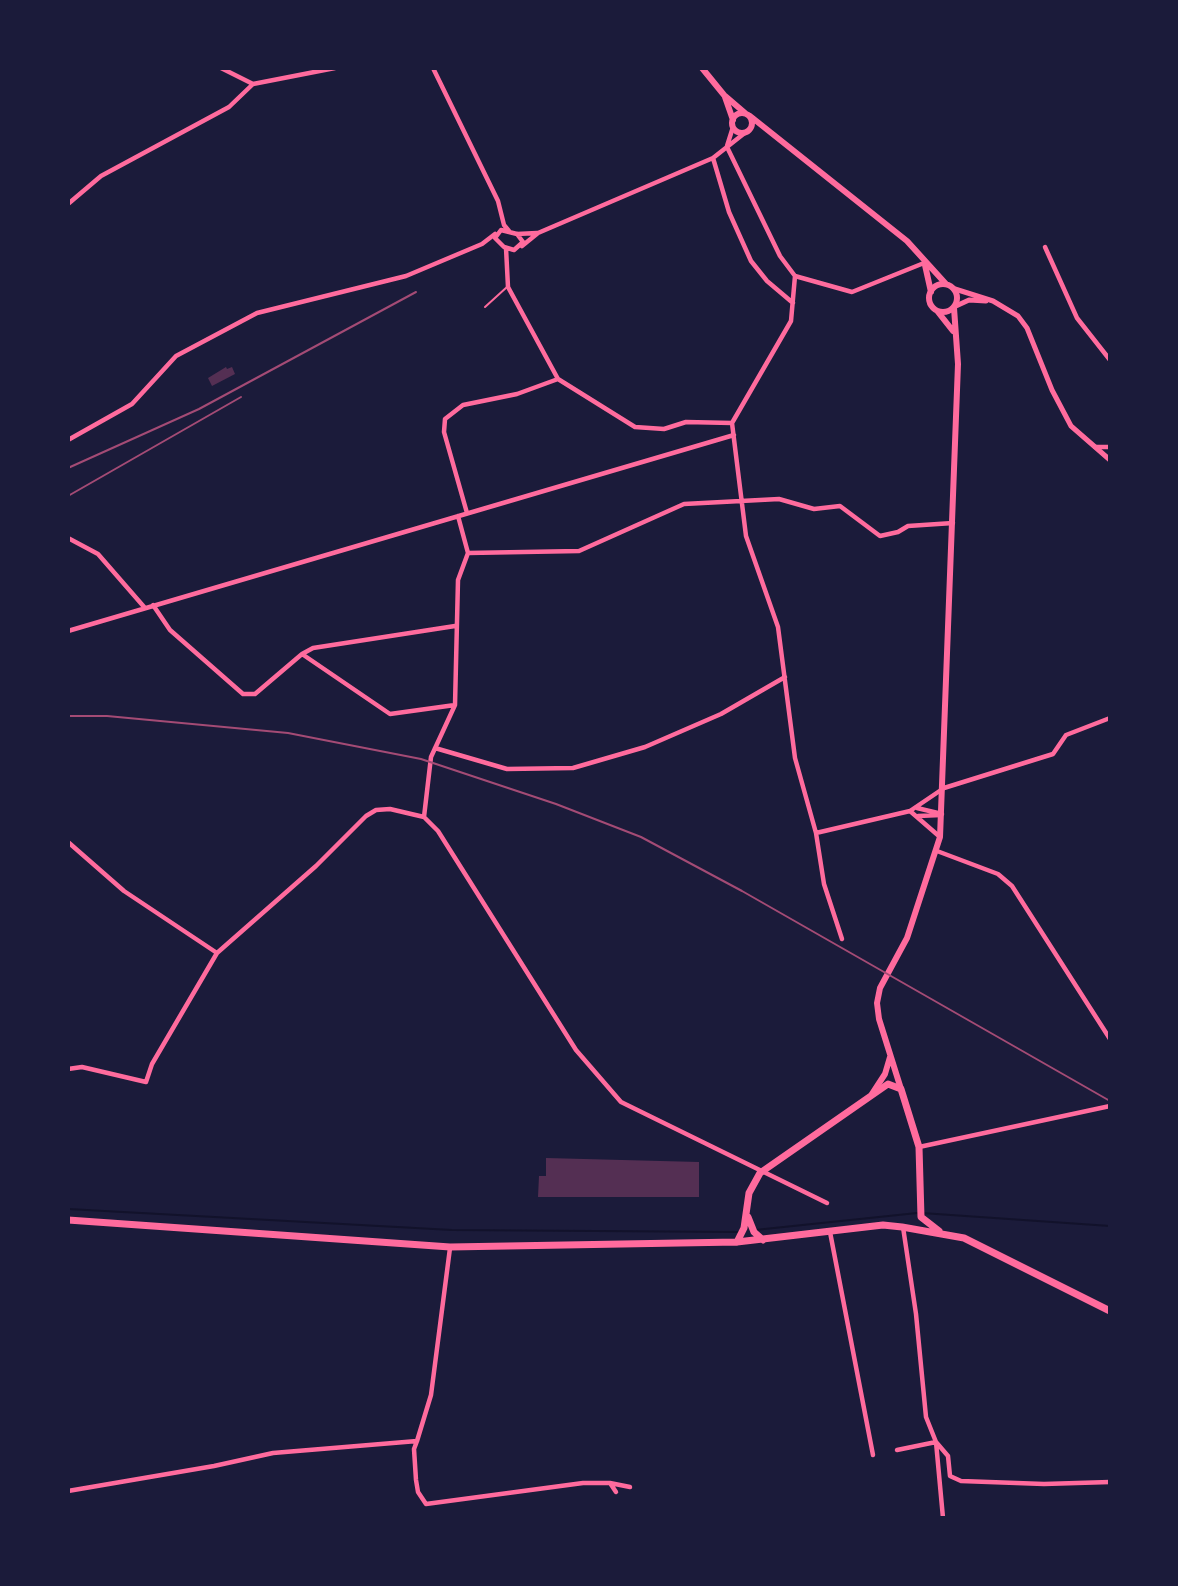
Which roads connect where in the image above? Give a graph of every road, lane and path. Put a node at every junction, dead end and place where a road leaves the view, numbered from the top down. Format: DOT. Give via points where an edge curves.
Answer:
graph roads {
  1 [pos="221,68"];
  2 [pos="335,68"];
  3 [pos="433,68"];
  4 [pos="702,68"];
  5 [pos="253,84"];
  6 [pos="724,96"];
  7 [pos="747,114"];
  8 [pos="733,123"];
  9 [pos="748,131"];
  10 [pos="771,131"];
  11 [pos="727,147"];
  12 [pos="713,158"];
  13 [pos="68,204"];
  14 [pos="502,221"];
  15 [pos="509,231"];
  16 [pos="496,233"];
  17 [pos="538,233"];
  18 [pos="517,234"];
  19 [pos="482,244"];
  20 [pos="499,244"];
  21 [pos="522,246"];
  22 [pos="1045,247"];
  23 [pos="506,248"];
  24 [pos="924,263"];
  25 [pos="795,276"];
  26 [pos="947,285"];
  27 [pos="508,287"];
  28 [pos="955,289"];
  29 [pos="931,292"];
  30 [pos="993,301"];
  31 [pos="793,303"];
  32 [pos="485,307"];
  33 [pos="955,307"];
  34 [pos="936,311"];
  35 [pos="954,333"];
  36 [pos="1110,360"];
  37 [pos="558,379"];
  38 [pos="732,423"];
  39 [pos="734,435"];
  40 [pos="68,440"];
  41 [pos="1110,447"];
  42 [pos="1094,448"];
  43 [pos="1110,460"];
  44 [pos="743,502"];
  45 [pos="467,513"];
  46 [pos="458,516"];
  47 [pos="953,523"];
  48 [pos="68,538"];
  49 [pos="468,553"];
  50 [pos="153,605"];
  51 [pos="145,608"];
  52 [pos="455,626"];
  53 [pos="68,631"];
  54 [pos="302,654"];
  55 [pos="785,677"];
  56 [pos="455,705"];
  57 [pos="1110,718"];
  58 [pos="435,748"];
  59 [pos="944,788"];
  60 [pos="913,809"];
  61 [pos="942,815"];
  62 [pos="917,816"];
  63 [pos="424,817"];
  64 [pos="816,833"];
  65 [pos="940,837"];
  66 [pos="68,842"];
  67 [pos="937,851"];
  68 [pos="842,939"];
  69 [pos="218,953"];
  70 [pos="1110,1039"];
  71 [pos="891,1055"];
  72 [pos="68,1069"];
  73 [pos="901,1089"];
  74 [pos="870,1097"];
  75 [pos="1110,1106"];
  76 [pos="919,1147"];
  77 [pos="758,1175"];
  78 [pos="827,1203"];
  79 [pos="747,1213"];
  80 [pos="921,1217"];
  81 [pos="68,1220"];
  82 [pos="902,1227"];
  83 [pos="830,1232"];
  84 [pos="943,1233"];
  85 [pos="763,1240"];
  86 [pos="737,1242"];
  87 [pos="450,1247"];
  88 [pos="1110,1311"];
  89 [pos="417,1441"];
  90 [pos="936,1442"];
  91 [pos="897,1450"];
  92 [pos="873,1455"];
  93 [pos="1110,1482"];
  94 [pos="610,1483"];
  95 [pos="630,1487"];
  96 [pos="68,1491"];
  97 [pos="616,1492"];
  98 [pos="943,1518"];
  1 -- 5 [label="street"];
  2 -- 5 [label="street"];
  3 -- 14 [label="street" via="498,201"];
  4 -- 6 [label="main road"];
  5 -- 13 [label="street" via="229,107 101,176"];
  6 -- 7 [label="main road"];
  6 -- 8 [label="main road"];
  7 -- 8 [label="main road" via="739,113"];
  7 -- 9 [label="main road" via="752,121"];
  7 -- 10 [label="main road"];
  8 -- 9 [label="main road" via="737,131"];
  8 -- 11 [label="street"];
  9 -- 10 [label="main road"];
  9 -- 11 [label="street"];
  10 -- 24 [label="main road" via="907,241"];
  11 -- 12 [label="street"];
  11 -- 25 [label="street" via="780,256"];
  12 -- 17 [label="street"];
  12 -- 31 [label="street" via="729,212 751,261 766,281"];
  14 -- 15 [label="street"];
  14 -- 16 [label="street"];
  15 -- 16 [label="street"];
  15 -- 18 [label="street"];
  16 -- 19 [label="street"];
  16 -- 20 [label="street"];
  17 -- 18 [label="street"];
  17 -- 21 [label="street"];
  18 -- 21 [label="street"];
  19 -- 20 [label="street"];
  19 -- 40 [label="street" via="406,276 257,313 176,356 132,404"];
  20 -- 23 [label="street"];
  21 -- 23 [label="street"];
  22 -- 36 [label="street" via="1077,318"];
  23 -- 27 [label="street"];
  24 -- 25 [label="street" via="852,292"];
  24 -- 26 [label="main road"];
  24 -- 29 [label="main road"];
  25 -- 31 [label="street"];
  26 -- 28 [label="main road"];
  26 -- 29 [label="main road"];
  27 -- 32 [label="lane"];
  27 -- 37 [label="street"];
  28 -- 30 [label="street"];
  28 -- 33 [label="main road"];
  29 -- 34 [label="main road" via="930,304"];
  30 -- 33 [label="street" via="969,300"];
  30 -- 42 [label="street" via="1018,316 1027,328 1065,415"];
  31 -- 38 [label="street" via="791,321"];
  33 -- 34 [label="main road"];
  33 -- 35 [label="main road"];
  34 -- 35 [label="main road"];
  35 -- 47 [label="main road" via="958,364"];
  37 -- 38 [label="street" via="635,427"];
  37 -- 45 [label="street" via="517,394 463,405 445,419 444,432"];
  38 -- 39 [label="street"];
  39 -- 44 [label="street"];
  39 -- 45 [label="street"];
  41 -- 42 [label="street"];
  42 -- 43 [label="street"];
  44 -- 47 [label="street" via="779,499 814,509 840,506 880,536 908,526"];
  44 -- 49 [label="street" via="684,504 579,551"];
  44 -- 55 [label="street" via="746,536 778,627"];
  45 -- 46 [label="street"];
  46 -- 49 [label="street"];
  46 -- 50 [label="street"];
  47 -- 59 [label="main road"];
  48 -- 51 [label="street" via="98,554"];
  49 -- 52 [label="street" via="458,580"];
  50 -- 51 [label="street"];
  50 -- 54 [label="street" via="170,630 243,694 256,694"];
  51 -- 53 [label="street"];
  52 -- 54 [label="street" via="313,648"];
  52 -- 56 [label="street"];
  54 -- 56 [label="street" via="390,714"];
  55 -- 58 [label="street" via="721,714 645,747 573,768 507,769"];
  55 -- 64 [label="street" via="795,758"];
  56 -- 58 [label="street"];
  57 -- 59 [label="street" via="1066,735 1053,754"];
  58 -- 63 [label="street"];
  59 -- 60 [label="street"];
  59 -- 61 [label="main road"];
  60 -- 61 [label="street"];
  60 -- 62 [label="street"];
  60 -- 64 [label="street"];
  61 -- 62 [label="street"];
  61 -- 65 [label="main road"];
  62 -- 65 [label="street"];
  63 -- 69 [label="street" via="390,809 366,816"];
  63 -- 77 [label="street" via="438,831 576,1050 621,1102"];
  64 -- 68 [label="street" via="824,884"];
  65 -- 67 [label="main road"];
  66 -- 69 [label="street" via="124,891"];
  67 -- 70 [label="street" via="998,874 1012,886"];
  67 -- 71 [label="main road" via="877,1003"];
  69 -- 72 [label="street" via="152,1064 146,1082 82,1067"];
  71 -- 73 [label="main road"];
  71 -- 74 [label="main road"];
  73 -- 74 [label="main road" via="888,1084"];
  73 -- 76 [label="main road"];
  74 -- 77 [label="main road"];
  75 -- 76 [label="street"];
  76 -- 80 [label="main road"];
  77 -- 78 [label="street"];
  77 -- 79 [label="main road" via="748,1195"];
  79 -- 85 [label="main road" via="754,1232"];
  79 -- 86 [label="main road"];
  80 -- 82 [label="main road"];
  80 -- 84 [label="main road"];
  81 -- 87 [label="main road"];
  82 -- 83 [label="main road"];
  82 -- 84 [label="main road"];
  82 -- 90 [label="street" via="926,1417"];
  83 -- 85 [label="main road"];
  83 -- 92 [label="street"];
  84 -- 88 [label="main road" via="976,1244"];
  85 -- 86 [label="main road"];
  86 -- 87 [label="main road"];
  87 -- 89 [label="street" via="431,1395"];
  89 -- 94 [label="street" via="416,1480 426,1504"];
  89 -- 96 [label="street" via="273,1453"];
  90 -- 91 [label="street"];
  90 -- 93 [label="street" via="948,1456 953,1480"];
  90 -- 98 [label="street"];
  94 -- 95 [label="street"];
  94 -- 97 [label="street"];
}
